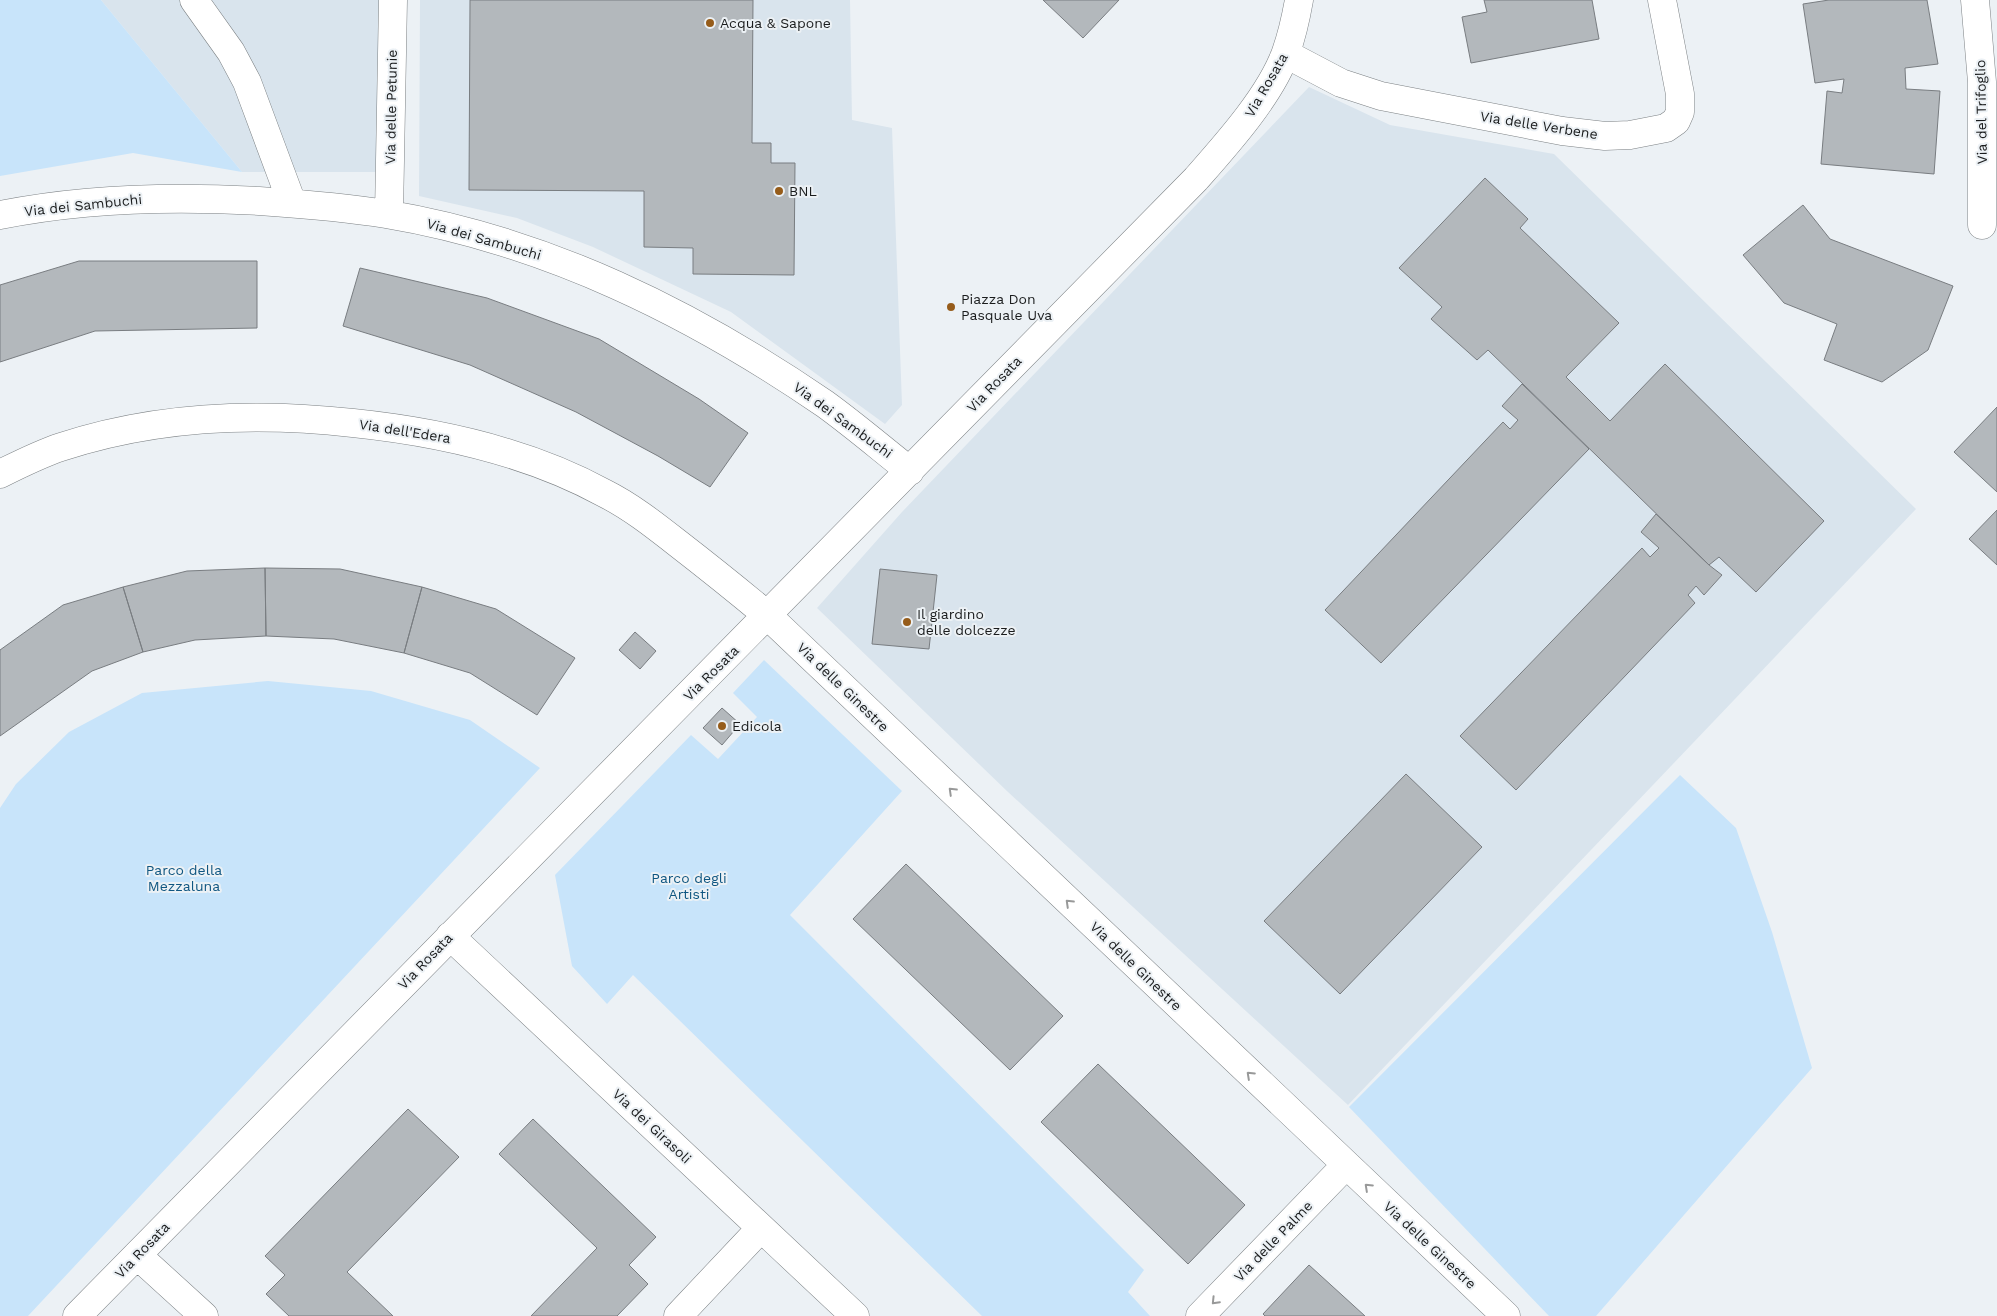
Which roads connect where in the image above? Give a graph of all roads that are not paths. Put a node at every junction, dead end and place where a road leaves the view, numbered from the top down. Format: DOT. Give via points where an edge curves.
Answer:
graph roads {
  1 [pos="194,0"];
  2 [pos="393,0"];
  3 [pos="1299,0"];
  4 [pos="1662,0"];
  5 [pos="1975,0"];
  6 [pos="1286,54"];
  7 [pos="292,203"];
  8 [pos="389,214"];
  9 [pos="0,215"];
  10 [pos="1982,225"];
  11 [pos="910,471"];
  12 [pos="0,474"];
  13 [pos="767,615"];
  14 [pos="450,936"];
  15 [pos="1346,1165"];
  16 [pos="761,1228"];
  17 [pos="137,1255"];
  18 [pos="77,1316"];
  19 [pos="204,1316"];
  20 [pos="678,1316"];
  21 [pos="855,1316"];
  22 [pos="1200,1316"];
  23 [pos="1506,1316"];
  1 -- 7 [label="street" via="231,52 247,82"];
  2 -- 8 [label="street, Via delle Petunie"];
  3 -- 6 [label="street, Via Rosata"];
  4 -- 6 [label="street, Via delle Verbene" via="1680,94 1680,112 1676,121 1666,128 1630,135 1562,131 1382,96 1340,83"];
  5 -- 10 [label="street, Via del Trifoglio" via="1982,82"];
  6 -- 11 [label="street, Via Rosata" via="1244,122 1196,179"];
  7 -- 8 [label="street, Via dei Sambuchi"];
  7 -- 9 [label="street, Via dei Sambuchi" via="142,199 81,203"];
  8 -- 11 [label="street, Via dei Sambuchi" via="483,236 533,252 581,268 643,297 770,368 826,406"];
  11 -- 13 [label="street, Via Rosata"];
  12 -- 13 [label="street, Via dell'Edera" via="61,447 126,431 196,420 303,418 413,430 496,448 550,467 605,493 645,518"];
  13 -- 14 [label="street, Via Rosata"];
  15 -- 13 [label="street, Via delle Ginestre, one-way"];
  14 -- 16 [label="street, Via dei Girasoli"];
  14 -- 17 [label="street, Via Rosata"];
  15 -- 22 [label="street, Via delle Palme, one-way"];
  23 -- 15 [label="street, Via delle Ginestre, one-way"];
  16 -- 20 [label="street"];
  16 -- 21 [label="street, Via dei Girasoli"];
  17 -- 18 [label="street, Via Rosata"];
  17 -- 19 [label="street"];
}
